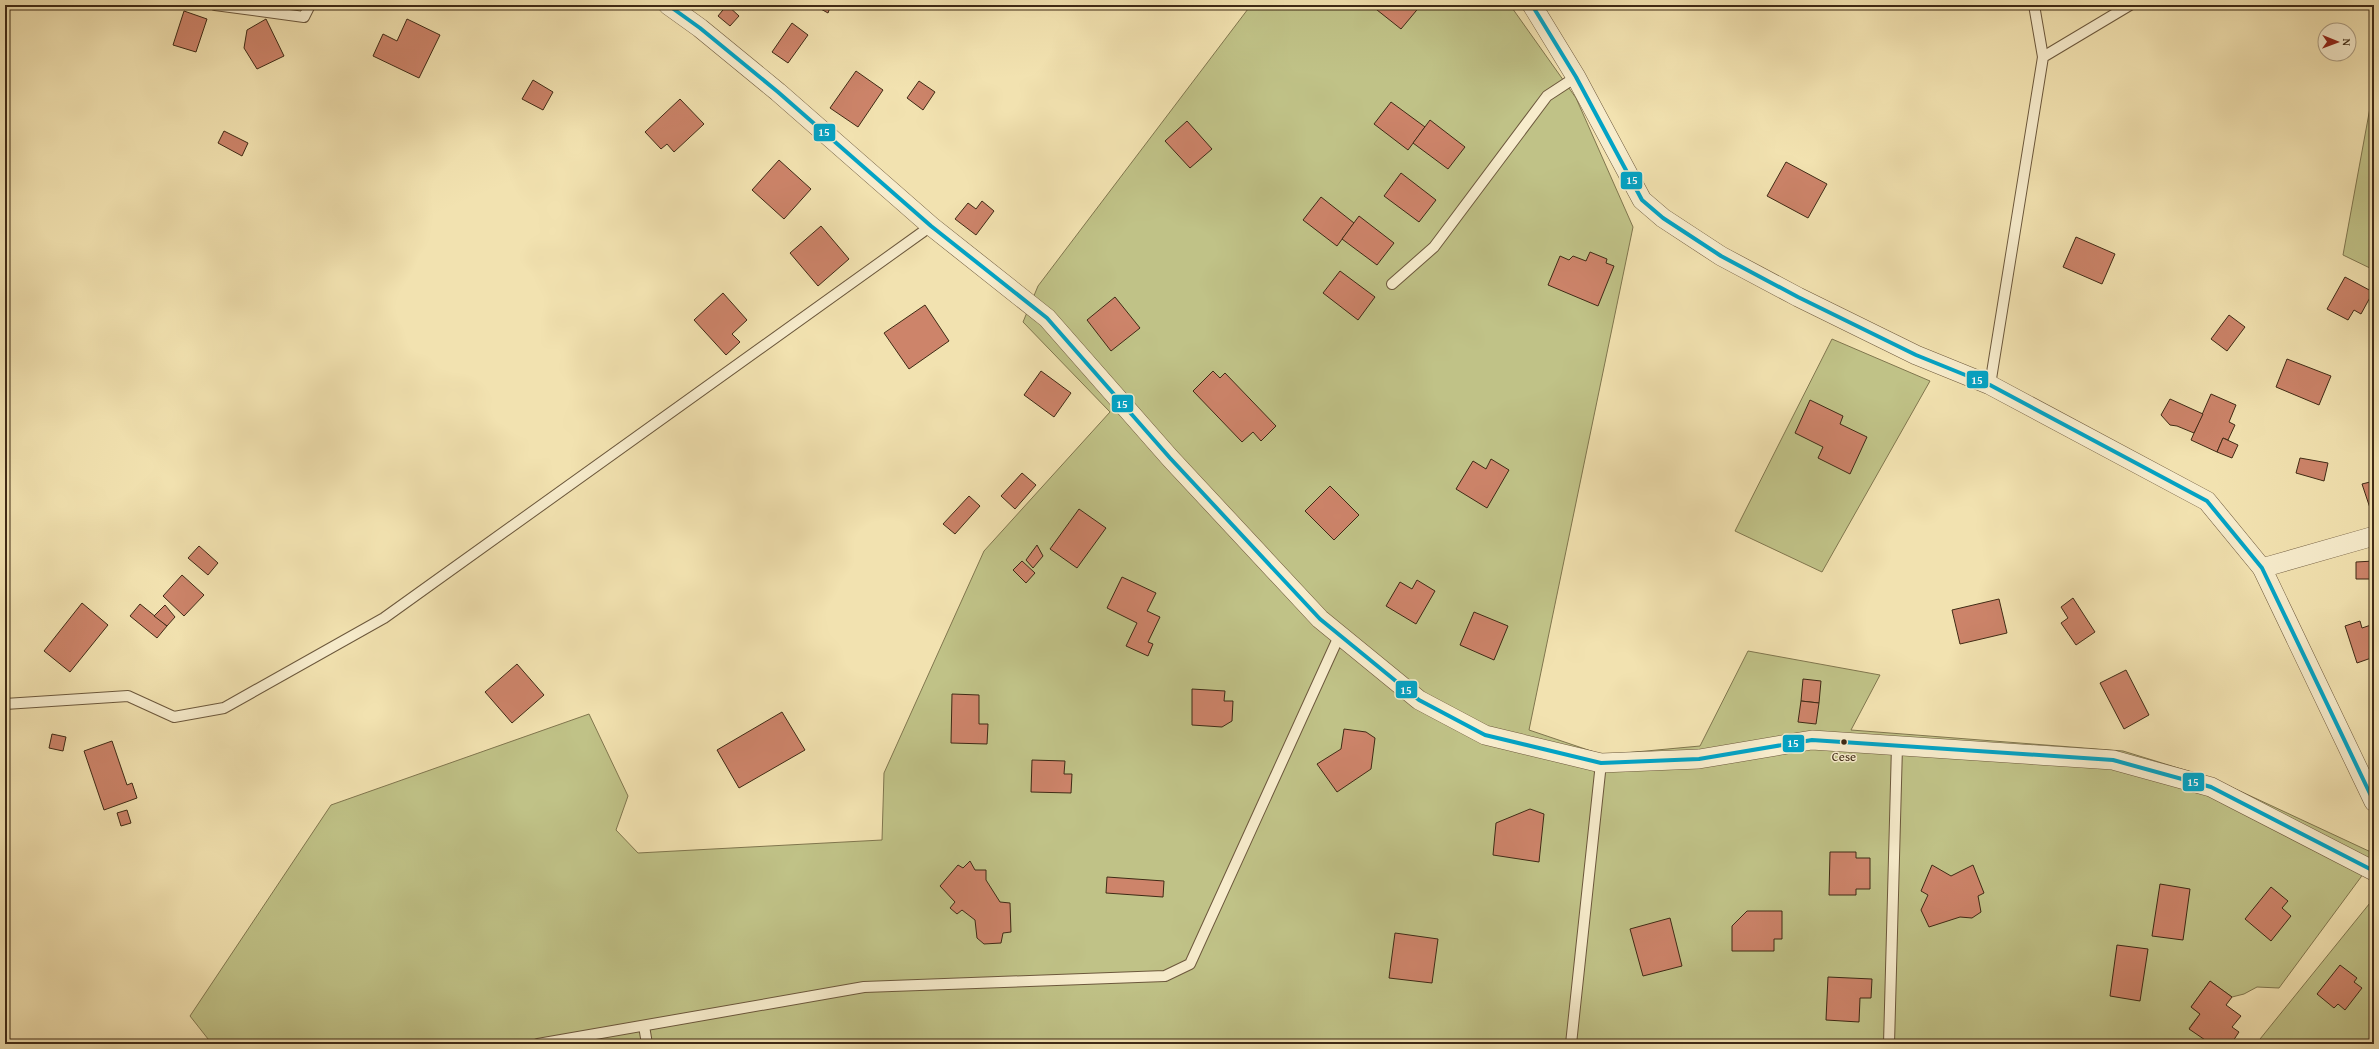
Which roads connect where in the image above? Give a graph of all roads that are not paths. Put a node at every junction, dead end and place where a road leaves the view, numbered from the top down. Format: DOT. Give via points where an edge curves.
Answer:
graph roads {
  1 [pos="215,5"];
  2 [pos="310,5"];
  3 [pos="668,5"];
  4 [pos="1532,5"];
  5 [pos="2034,5"];
  6 [pos="2130,5"];
  7 [pos="2043,57"];
  8 [pos="1576,77"];
  9 [pos="931,226"];
  10 [pos="1392,284"];
  11 [pos="1990,385"];
  12 [pos="2374,536"];
  13 [pos="2262,568"];
  14 [pos="1340,634"];
  15 [pos="5,704"];
  16 [pos="1897,746"];
  17 [pos="1601,763"];
  18 [pos="2374,802"];
  19 [pos="2374,872"];
  20 [pos="644,1026"];
  21 [pos="538,1044"];
  22 [pos="647,1044"];
  23 [pos="1571,1044"];
  24 [pos="1889,1044"];
  1 -- 2 [label="lane" via="304,17"];
  3 -- 9 [label="street" via="778,92"];
  4 -- 8 [label="street"];
  5 -- 7 [label="lane"];
  6 -- 7 [label="lane"];
  7 -- 11 [label="lane"];
  8 -- 10 [label="lane" via="1547,96 1434,247"];
  8 -- 11 [label="street" via="1642,200 1663,218 1721,256 1798,297 1916,355"];
  9 -- 14 [label="street" via="1047,318 1244,539 1320,619"];
  9 -- 15 [label="lane" via="384,618 224,708 174,717 128,696"];
  11 -- 13 [label="street" via="2207,501"];
  12 -- 13 [label="street"];
  13 -- 18 [label="street"];
  14 -- 17 [label="street" via="1419,700 1486,735"];
  14 -- 20 [label="lane" via="1190,964 1164,976 864,986"];
  16 -- 17 [label="street" via="1812,740 1699,759"];
  16 -- 19 [label="street" via="2113,760 2211,788"];
  16 -- 24 [label="lane"];
  17 -- 23 [label="lane"];
  20 -- 21 [label="lane"];
  20 -- 22 [label="lane"];
}
